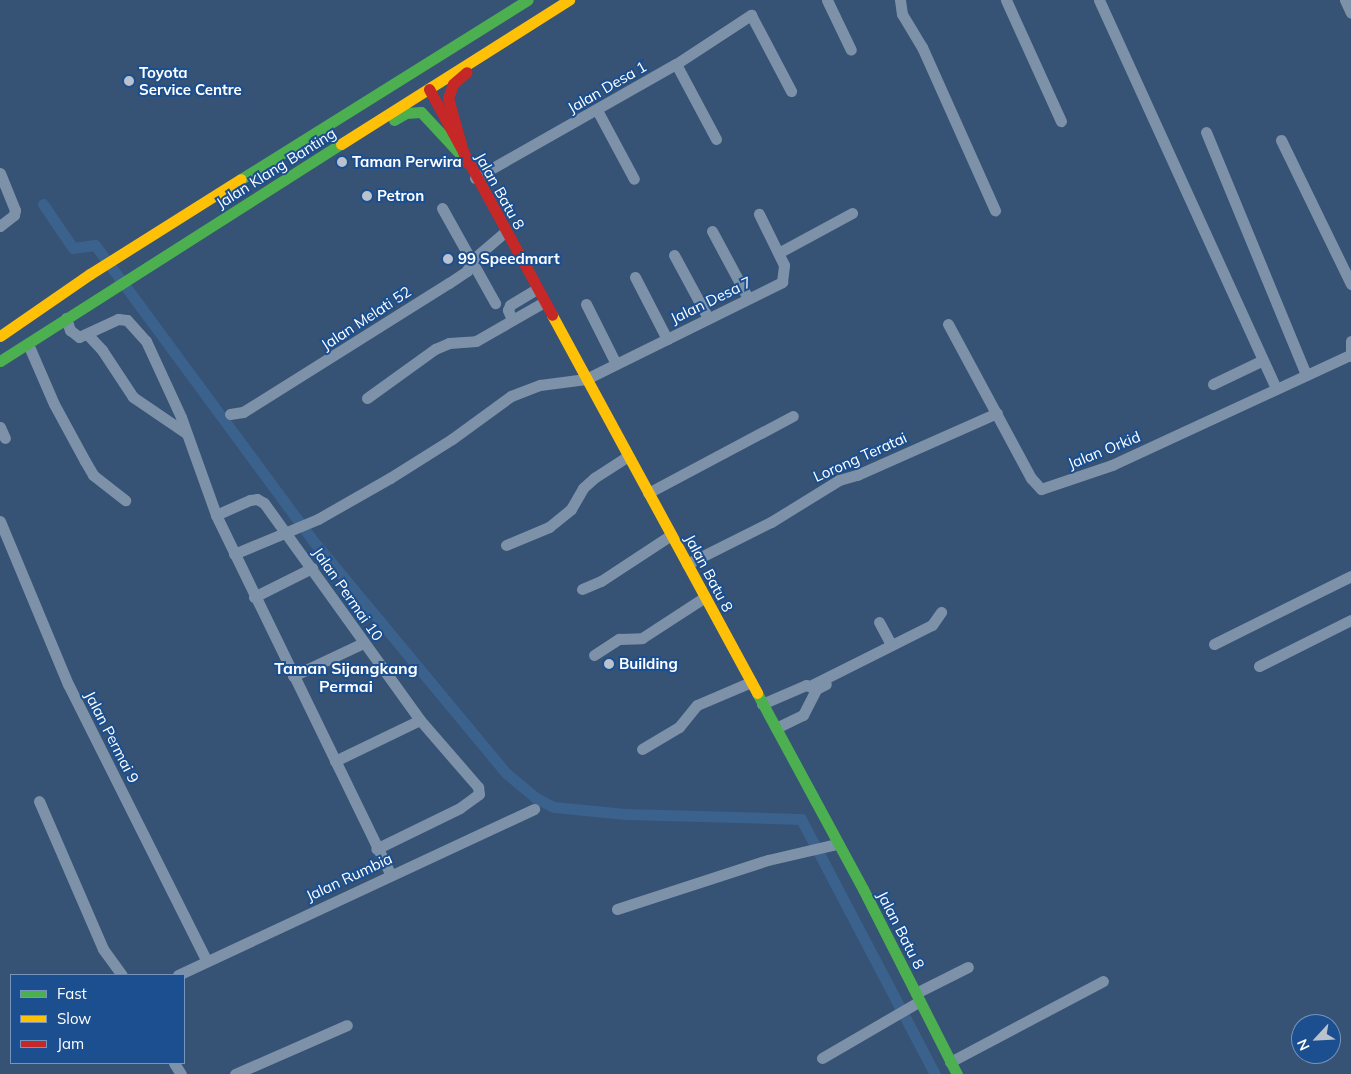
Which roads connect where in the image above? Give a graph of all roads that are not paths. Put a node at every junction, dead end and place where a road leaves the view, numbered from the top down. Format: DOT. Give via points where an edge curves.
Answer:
graph roads {
  1 [pos="530,0"];
  2 [pos="568,0"];
  3 [pos="827,0"];
  4 [pos="900,0"];
  5 [pos="1006,0"];
  6 [pos="1099,0"];
  7 [pos="1345,0"];
  8 [pos="556,8"];
  9 [pos="1351,13"];
  10 [pos="851,50"];
  11 [pos="676,64"];
  12 [pos="429,89"];
  13 [pos="791,91"];
  14 [pos="364,101"];
  15 [pos="598,110"];
  16 [pos="1061,121"];
  17 [pos="1206,132"];
  18 [pos="716,139"];
  19 [pos="1281,140"];
  20 [pos="466,162"];
  21 [pos="311,164"];
  22 [pos="0,173"];
  23 [pos="475,178"];
  24 [pos="634,179"];
  25 [pos="442,208"];
  26 [pos="995,210"];
  27 [pos="852,213"];
  28 [pos="759,214"];
  29 [pos="0,226"];
  30 [pos="506,231"];
  31 [pos="712,231"];
  32 [pos="780,252"];
  33 [pos="674,255"];
  34 [pos="472,261"];
  35 [pos="635,278"];
  36 [pos="1351,284"];
  37 [pos="538,289"];
  38 [pos="748,298"];
  39 [pos="544,302"];
  40 [pos="495,303"];
  41 [pos="586,304"];
  42 [pos="66,318"];
  43 [pos="708,318"];
  44 [pos="512,320"];
  45 [pos="948,324"];
  46 [pos="88,335"];
  47 [pos="0,336"];
  48 [pos="667,339"];
  49 [pos="1351,341"];
  50 [pos="28,344"];
  51 [pos="1351,355"];
  52 [pos="1262,360"];
  53 [pos="0,361"];
  54 [pos="616,364"];
  55 [pos="1306,375"];
  56 [pos="586,378"];
  57 [pos="1213,384"];
  58 [pos="1276,389"];
  59 [pos="367,398"];
  60 [pos="997,413"];
  61 [pos="230,414"];
  62 [pos="792,416"];
  63 [pos="0,427"];
  64 [pos="186,433"];
  65 [pos="6,438"];
  66 [pos="628,456"];
  67 [pos="648,493"];
  68 [pos="125,500"];
  69 [pos="216,516"];
  70 [pos="0,521"];
  71 [pos="289,531"];
  72 [pos="671,535"];
  73 [pos="506,545"];
  74 [pos="234,554"];
  75 [pos="687,564"];
  76 [pos="312,568"];
  77 [pos="1351,576"];
  78 [pos="582,589"];
  79 [pos="254,597"];
  80 [pos="705,597"];
  81 [pos="942,612"];
  82 [pos="1351,620"];
  83 [pos="879,622"];
  84 [pos="363,643"];
  85 [pos="1214,644"];
  86 [pos="891,645"];
  87 [pos="594,655"];
  88 [pos="1259,666"];
  89 [pos="858,669"];
  90 [pos="293,676"];
  91 [pos="750,682"];
  92 [pos="813,688"];
  93 [pos="762,704"];
  94 [pos="420,720"];
  95 [pos="776,728"];
  96 [pos="642,749"];
  97 [pos="335,761"];
  98 [pos="39,800"];
  99 [pos="534,809"];
  100 [pos="837,844"];
  101 [pos="376,849"];
  102 [pos="390,874"];
  103 [pos="617,910"];
  104 [pos="207,961"];
  105 [pos="968,967"];
  106 [pos="121,974"];
  107 [pos="180,974"];
  108 [pos="1104,980"];
  109 [pos="915,1000"];
  110 [pos="347,1025"];
  111 [pos="822,1058"];
  112 [pos="950,1062"];
  113 [pos="235,1074"];
  114 [pos="957,1074"];
  1 -- 12 [label="main road" via="508,20 441,63 432,74"];
  1 -- 14 [label="main road, Jalan Klang Banting"];
  2 -- 8 [label="main road, Jalan Klang Banting"];
  3 -- 10 [label="street"];
  4 -- 26 [label="street" via="902,14 922,47"];
  5 -- 16 [label="street"];
  6 -- 52 [label="street"];
  7 -- 9 [label="street"];
  8 -- 12 [label="main road, Jalan Klang Banting"];
  8 -- 20 [label="main road" via="453,84 448,106"];
  11 -- 13 [label="street, Jalan Desa 1" via="751,16"];
  11 -- 15 [label="street, Jalan Desa 1"];
  11 -- 18 [label="street"];
  12 -- 14 [label="main road" via="417,84 406,86 375,104"];
  12 -- 20 [label="main road, Jalan Batu 8"];
  12 -- 21 [label="main road, Jalan Klang Banting"];
  14 -- 47 [label="main road, Jalan Klang Banting" via="90,274"];
  15 -- 23 [label="street, Jalan Desa 1"];
  15 -- 24 [label="street"];
  17 -- 55 [label="street"];
  19 -- 36 [label="street"];
  20 -- 21 [label="main road" via="430,118 414,111"];
  20 -- 23 [label="main road, Jalan Batu 8"];
  21 -- 42 [label="main road, Jalan Klang Banting"];
  22 -- 29 [label="street" via="14,203 14,216"];
  23 -- 30 [label="main road, Jalan Batu 8"];
  25 -- 34 [label="street"];
  27 -- 32 [label="street"];
  28 -- 32 [label="street, Jalan Desa 7"];
  30 -- 34 [label="street, Jalan Melati 52"];
  30 -- 37 [label="main road, Jalan Batu 8"];
  31 -- 38 [label="street"];
  32 -- 38 [label="street, Jalan Desa 7" via="784,265 782,282"];
  33 -- 43 [label="street"];
  34 -- 40 [label="street"];
  34 -- 61 [label="street, Jalan Melati 52" via="467,271 332,358 243,412"];
  35 -- 48 [label="street"];
  37 -- 39 [label="main road, Jalan Batu 8"];
  37 -- 44 [label="street" via="510,305 508,310"];
  38 -- 43 [label="street, Jalan Desa 7"];
  39 -- 44 [label="street"];
  39 -- 56 [label="main road, Jalan Batu 8"];
  41 -- 54 [label="street"];
  42 -- 46 [label="street" via="75,336"];
  42 -- 50 [label="main road, Jalan Klang Banting"];
  43 -- 48 [label="street, Jalan Desa 7"];
  44 -- 59 [label="street" via="476,341 449,343 435,349"];
  45 -- 60 [label="street, Jalan Orkid"];
  46 -- 64 [label="street" via="102,350 133,397"];
  46 -- 64 [label="street" via="118,319 127,320 136,328 165,379"];
  48 -- 54 [label="street, Jalan Desa 7"];
  49 -- 51 [label="street"];
  50 -- 53 [label="main road, Jalan Klang Banting"];
  50 -- 68 [label="street" via="84,461 94,475"];
  51 -- 55 [label="street, Jalan Orkid"];
  52 -- 57 [label="street"];
  52 -- 58 [label="street"];
  54 -- 56 [label="street, Jalan Desa 7"];
  55 -- 58 [label="street, Jalan Orkid"];
  56 -- 66 [label="main road, Jalan Batu 8"];
  56 -- 71 [label="street, Jalan Desa 7" via="540,385 511,396 452,440 318,519"];
  58 -- 60 [label="street, Jalan Orkid" via="1112,465 1046,489 1038,487 1031,478"];
  60 -- 75 [label="street, Lorong Teratai" via="819,490 771,522"];
  62 -- 67 [label="street"];
  63 -- 65 [label="street"];
  64 -- 69 [label="street"];
  66 -- 67 [label="main road, Jalan Batu 8"];
  66 -- 73 [label="street" via="594,478 583,488 571,509 549,527"];
  67 -- 72 [label="main road, Jalan Batu 8"];
  69 -- 71 [label="street, Jalan Permai 10" via="257,499"];
  69 -- 74 [label="street"];
  70 -- 104 [label="street, Jalan Permai 9" via="68,684"];
  71 -- 74 [label="street, Jalan Desa 7"];
  71 -- 76 [label="street, Jalan Permai 10"];
  72 -- 75 [label="main road, Jalan Batu 8"];
  72 -- 78 [label="street" via="601,581"];
  74 -- 79 [label="street"];
  75 -- 80 [label="main road, Jalan Batu 8"];
  76 -- 79 [label="street"];
  76 -- 84 [label="street, Jalan Permai 10"];
  77 -- 85 [label="street"];
  79 -- 90 [label="street"];
  80 -- 87 [label="street" via="642,638 619,639"];
  80 -- 91 [label="main road, Jalan Batu 8"];
  81 -- 86 [label="street" via="932,624"];
  82 -- 88 [label="street"];
  83 -- 86 [label="street"];
  84 -- 90 [label="street"];
  84 -- 94 [label="street, Jalan Permai 10"];
  86 -- 92 [label="street"];
  89 -- 92 [label="street"];
  90 -- 97 [label="street"];
  91 -- 93 [label="main road, Jalan Batu 8"];
  91 -- 96 [label="street" via="698,706 679,727"];
  92 -- 93 [label="street"];
  92 -- 95 [label="street" via="803,715"];
  93 -- 95 [label="main road, Jalan Batu 8"];
  94 -- 97 [label="street"];
  94 -- 101 [label="street, Jalan Permai 10" via="478,787 479,794 460,808"];
  95 -- 100 [label="main road, Jalan Batu 8"];
  97 -- 101 [label="street"];
  98 -- 106 [label="street" via="103,949"];
  99 -- 102 [label="street, Jalan Rumbia"];
  100 -- 103 [label="street" via="724,873"];
  100 -- 109 [label="main road, Jalan Batu 8"];
  101 -- 102 [label="street"];
  102 -- 104 [label="street, Jalan Rumbia"];
  104 -- 107 [label="street, Jalan Rumbia"];
  105 -- 109 [label="street"];
  108 -- 112 [label="street"];
  109 -- 111 [label="street"];
  109 -- 112 [label="main road, Jalan Batu 8"];
  110 -- 113 [label="street"];
  112 -- 114 [label="main road, Jalan Batu 8"];
}
